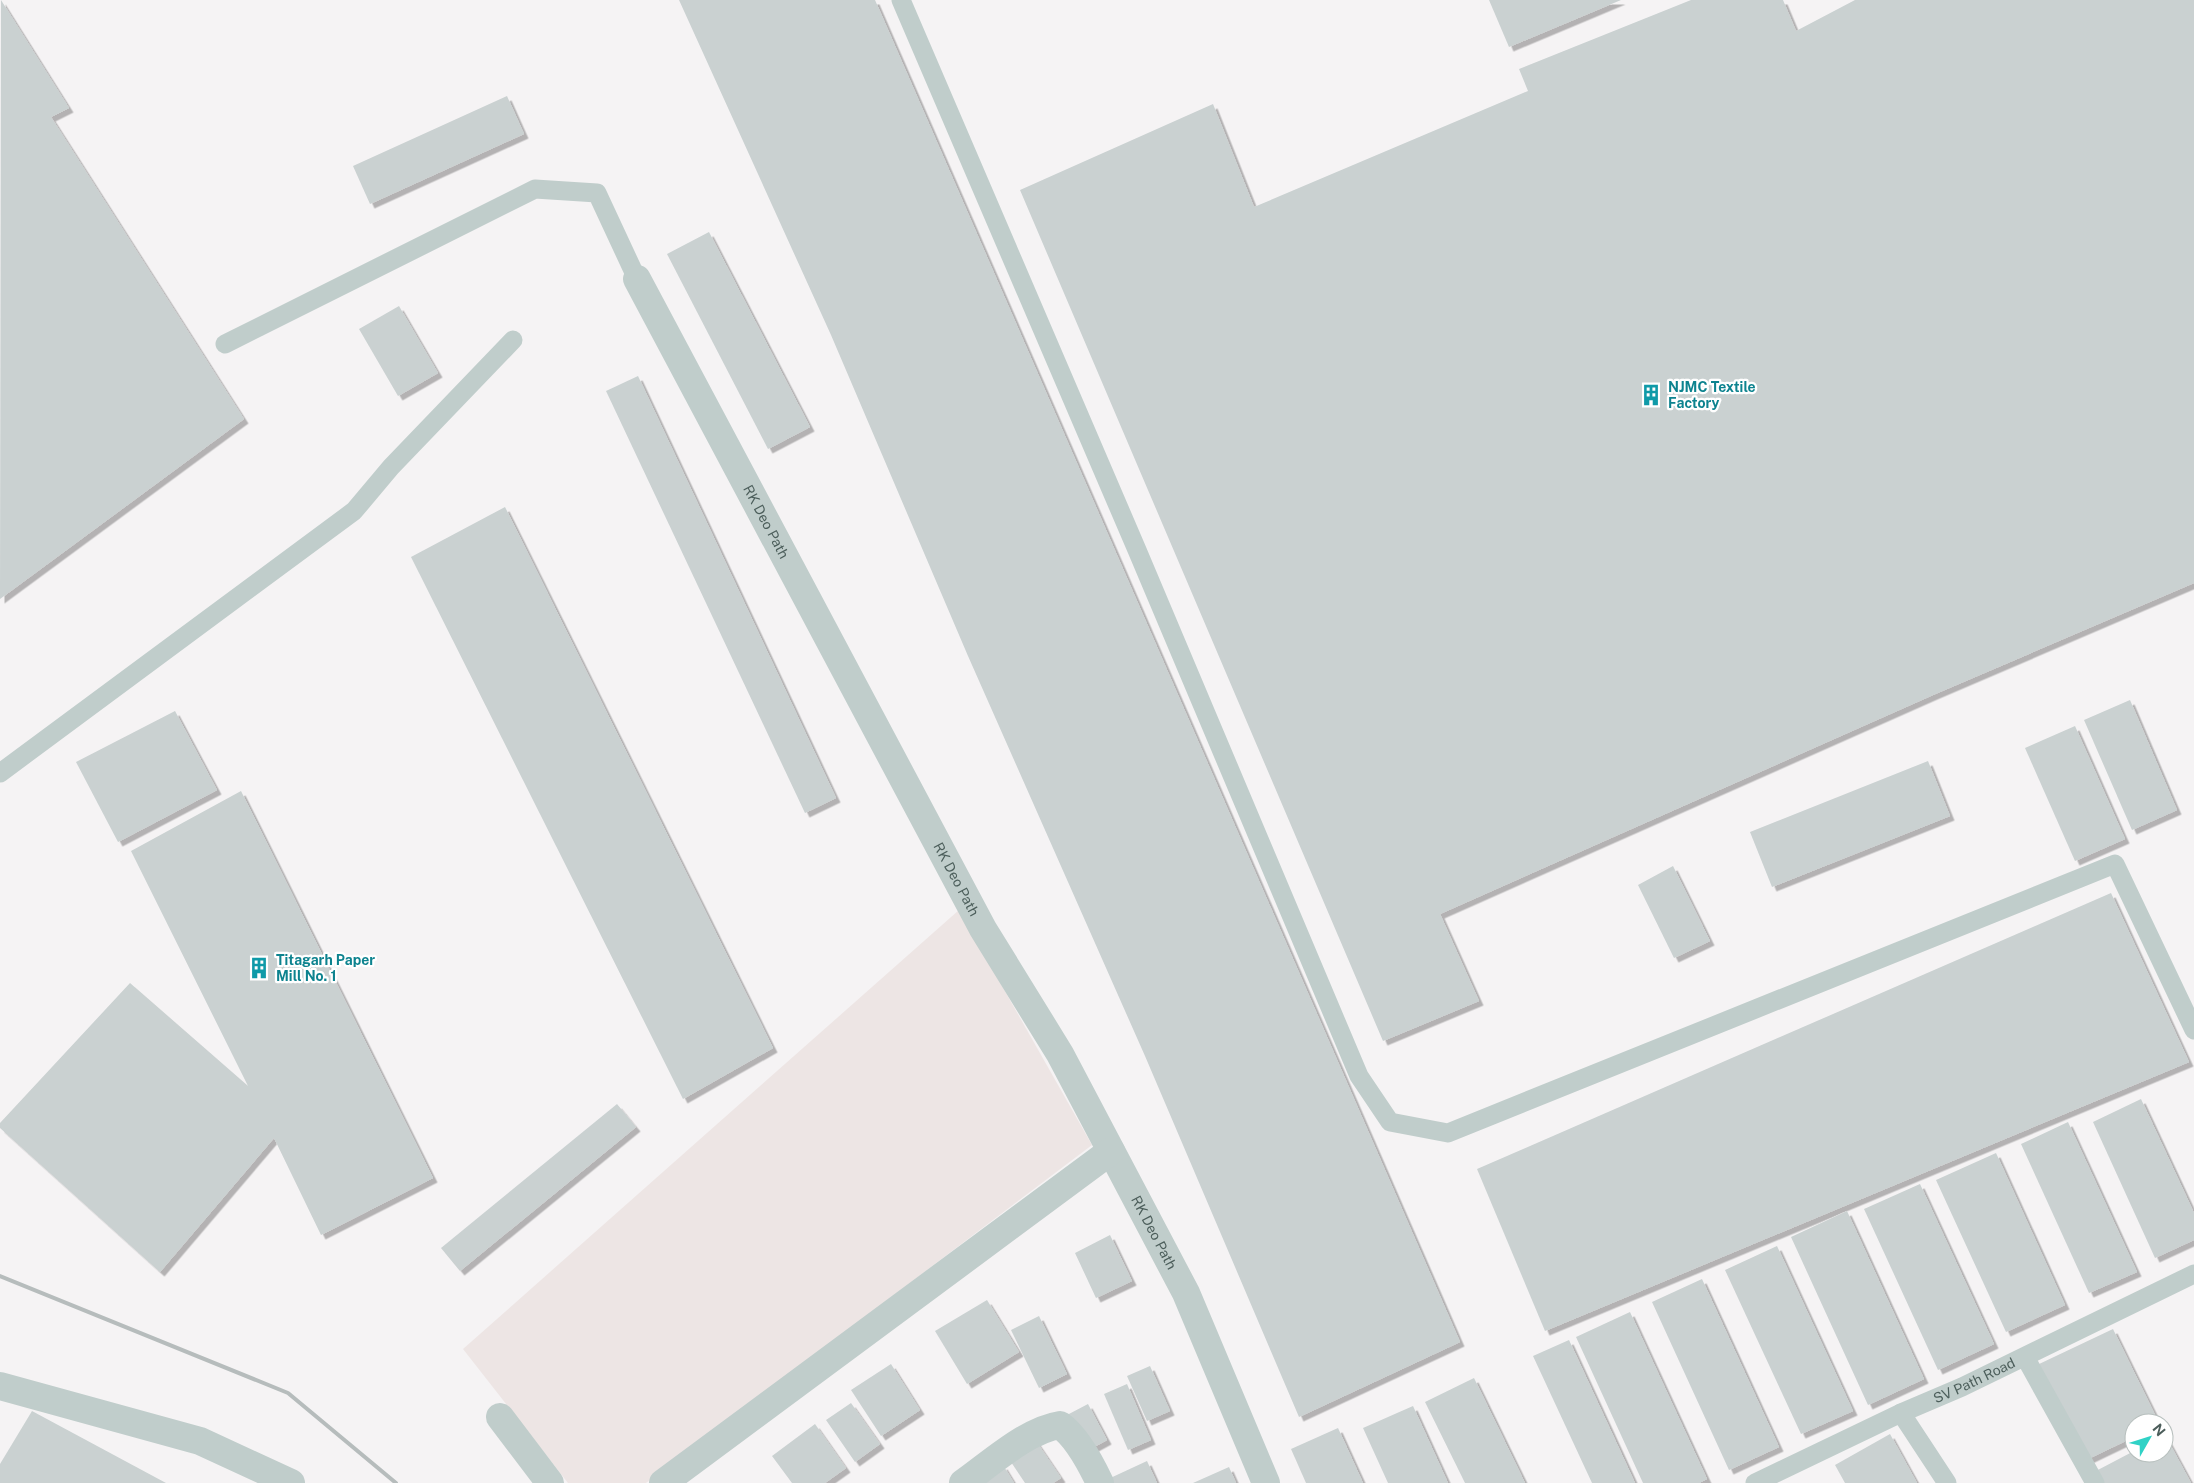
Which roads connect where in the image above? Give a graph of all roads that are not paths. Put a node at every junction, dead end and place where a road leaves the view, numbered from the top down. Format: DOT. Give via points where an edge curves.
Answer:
graph roads {
  1 [pos="901,0"];
  2 [pos="637,279"];
  3 [pos="513,340"];
  4 [pos="225,344"];
  5 [pos="0,773"];
  6 [pos="2194,1030"];
  7 [pos="1111,1151"];
  8 [pos="2194,1274"];
  9 [pos="2025,1356"];
  10 [pos="0,1386"];
  11 [pos="1901,1413"];
  12 [pos="500,1417"];
  13 [pos="291,1483"];
  14 [pos="550,1483"];
  15 [pos="663,1483"];
  16 [pos="963,1483"];
  17 [pos="1100,1483"];
  18 [pos="1266,1483"];
  19 [pos="1754,1483"];
  20 [pos="1947,1483"];
  21 [pos="2095,1483"];
  1 -- 6 [label="lane" via="1134,541 1359,1076 1390,1122 1448,1133 2115,864"];
  2 -- 4 [label="lane" via="597,194 535,189"];
  2 -- 7 [label="street, RK Deo Path" via="983,929 1060,1054"];
  3 -- 5 [label="lane" via="391,467 354,511"];
  7 -- 15 [label="street"];
  7 -- 18 [label="street, RK Deo Path" via="1186,1293"];
  8 -- 9 [label="lane, SV Path Road"];
  9 -- 11 [label="lane, SV Path Road"];
  9 -- 21 [label="lane"];
  10 -- 13 [label="street" via="200,1441"];
  11 -- 19 [label="lane, SV Path Road"];
  11 -- 20 [label="lane"];
  12 -- 14 [label="street"];
  16 -- 17 [label="street" via="1026,1439 1051,1426 1060,1425 1094,1469"];
}
